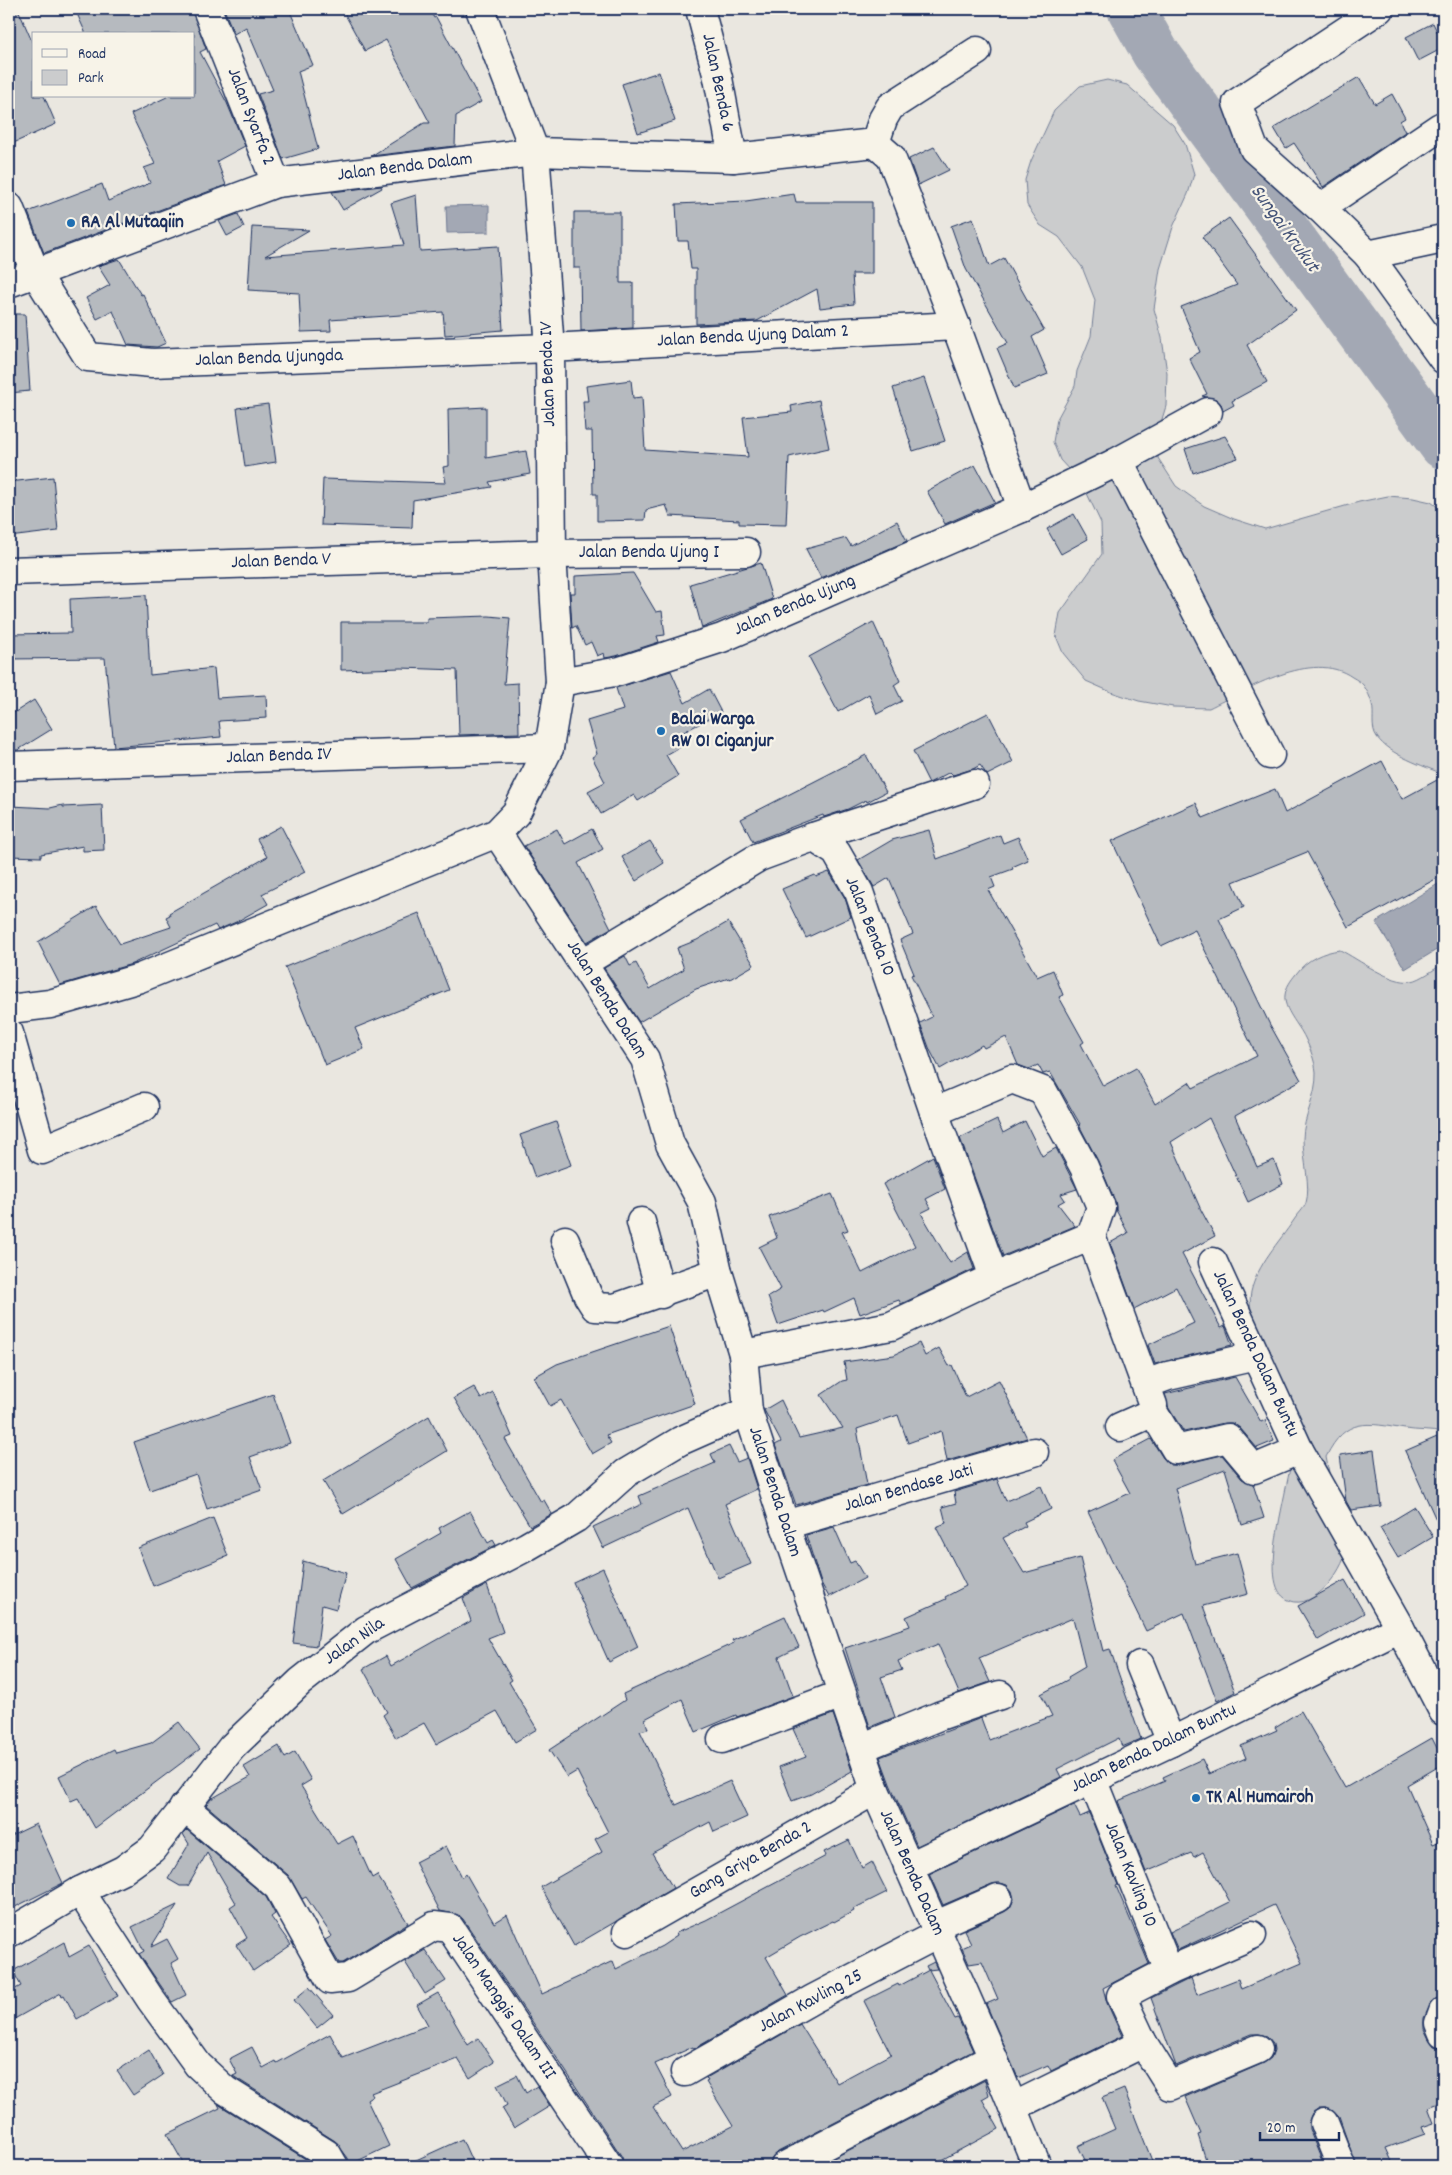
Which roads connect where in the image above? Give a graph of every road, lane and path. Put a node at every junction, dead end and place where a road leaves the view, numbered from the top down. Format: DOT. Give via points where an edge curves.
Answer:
graph roads {
  1 [pos="207,9"];
  2 [pos="480,9"];
  3 [pos="700,9"];
  4 [pos="1379,9"];
  5 [pos="977,51"];
  6 [pos="1440,126"];
  7 [pos="876,143"];
  8 [pos="534,152"];
  9 [pos="733,158"];
  10 [pos="276,183"];
  11 [pos="9,207"];
  12 [pos="1320,208"];
  13 [pos="1443,239"];
  14 [pos="1368,255"];
  15 [pos="35,272"];
  16 [pos="9,282"];
  17 [pos="956,326"];
  18 [pos="550,348"];
  19 [pos="1443,359"];
  20 [pos="1208,412"];
  21 [pos="1115,463"];
  22 [pos="1022,508"];
  23 [pos="746,552"];
  24 [pos="552,554"];
  25 [pos="9,571"];
  26 [pos="560,682"];
  27 [pos="549,748"];
  28 [pos="1270,755"];
  29 [pos="9,766"];
  30 [pos="975,784"];
  31 [pos="497,833"];
  32 [pos="813,837"];
  33 [pos="583,963"];
  34 [pos="9,1009"];
  35 [pos="9,1033"];
  36 [pos="144,1107"];
  37 [pos="934,1112"];
  38 [pos="642,1222"];
  39 [pos="1091,1236"];
  40 [pos="565,1240"];
  41 [pos="1213,1262"];
  42 [pos="718,1272"];
  43 [pos="994,1277"];
  44 [pos="661,1294"];
  45 [pos="743,1354"];
  46 [pos="1256,1356"];
  47 [pos="1149,1397"];
  48 [pos="748,1411"];
  49 [pos="1120,1427"];
  50 [pos="1299,1450"];
  51 [pos="1034,1452"];
  52 [pos="785,1525"];
  53 [pos="1400,1628"];
  54 [pos="1140,1665"];
  55 [pos="842,1694"];
  56 [pos="1000,1695"];
  57 [pos="1443,1711"];
  58 [pos="722,1739"];
  59 [pos="1171,1742"];
  60 [pos="861,1748"];
  61 [pos="1092,1780"];
  62 [pos="875,1790"];
  63 [pos="184,1807"];
  64 [pos="908,1867"];
  65 [pos="80,1891"];
  66 [pos="998,1898"];
  67 [pos="936,1930"];
  68 [pos="627,1932"];
  69 [pos="9,1933"];
  70 [pos="1252,1934"];
  71 [pos="1169,1971"];
  72 [pos="1443,2012"];
  73 [pos="1443,2033"];
  74 [pos="1143,2043"];
  75 [pos="1258,2048"];
  76 [pos="993,2058"];
  77 [pos="685,2072"];
  78 [pos="1013,2107"];
  79 [pos="1324,2123"];
  80 [pos="334,2166"];
  81 [pos="609,2166"];
  82 [pos="785,2166"];
  83 [pos="1037,2166"];
  84 [pos="1341,2166"];
  1 -- 10 [label="street, Jalan Syarfa 2"];
  2 -- 8 [label="street, Jalan Benda IV"];
  3 -- 9 [label="street, Jalan Benda 6" via="718,78"];
  4 -- 12 [label="street" via="1237,103 1254,149"];
  5 -- 7 [label="street" via="890,107"];
  6 -- 12 [label="street"];
  7 -- 9 [label="street, Jalan Benda Dalam"];
  7 -- 17 [label="street" via="891,157"];
  8 -- 9 [label="street, Jalan Benda Dalam"];
  8 -- 10 [label="street, Jalan Benda Dalam"];
  8 -- 18 [label="street, Jalan Benda IV"];
  10 -- 15 [label="street, Jalan Syarfa 2"];
  11 -- 15 [label="street"];
  12 -- 14 [label="street"];
  13 -- 14 [label="street"];
  14 -- 19 [label="street"];
  15 -- 16 [label="street, Jalan Syarfa 2"];
  15 -- 18 [label="street, Jalan Benda Ujungda" via="88,357 152,363"];
  17 -- 18 [label="street, Jalan Benda Ujung Dalam 2"];
  17 -- 22 [label="street"];
  18 -- 24 [label="street, Jalan Benda IV"];
  20 -- 21 [label="street, Jalan Benda Ujung"];
  21 -- 22 [label="street, Jalan Benda Ujung"];
  21 -- 28 [label="street" via="1125,473"];
  22 -- 26 [label="street, Jalan Benda Ujung" via="722,638 620,672"];
  23 -- 24 [label="street, Jalan Benda Ujung I"];
  24 -- 25 [label="street, Jalan Benda V"];
  24 -- 26 [label="street, Jalan Benda IV"];
  26 -- 27 [label="street, Jalan Benda IV"];
  27 -- 29 [label="street, Jalan Benda IV"];
  27 -- 31 [label="street, Jalan Benda IV" via="516,813"];
  30 -- 32 [label="street"];
  31 -- 33 [label="street, Jalan Benda Dalam"];
  31 -- 34 [label="street" via="140,978 50,1004"];
  32 -- 33 [label="street" via="759,857"];
  32 -- 37 [label="street, Jalan Benda 10" via="836,852 859,892"];
  33 -- 42 [label="street, Jalan Benda Dalam" via="645,1059 670,1144 702,1202"];
  35 -- 36 [label="street" via="42,1150"];
  37 -- 39 [label="street" via="1012,1079 1043,1090 1084,1167 1101,1207"];
  37 -- 43 [label="street, Jalan Benda 10"];
  38 -- 44 [label="street"];
  39 -- 43 [label="street"];
  39 -- 47 [label="street"];
  40 -- 44 [label="street" via="595,1307 615,1308"];
  41 -- 46 [label="street, Jalan Benda Dalam Buntu"];
  42 -- 44 [label="street"];
  42 -- 45 [label="street, Jalan Benda Dalam"];
  43 -- 45 [label="street" via="891,1326"];
  45 -- 48 [label="street, Jalan Benda Dalam"];
  46 -- 47 [label="street" via="1168,1376"];
  46 -- 50 [label="street, Jalan Benda Dalam Buntu"];
  47 -- 49 [label="street" via="1147,1415"];
  47 -- 50 [label="street" via="1176,1450 1228,1438 1254,1469"];
  48 -- 52 [label="street, Jalan Benda Dalam"];
  48 -- 63 [label="street, Jalan Nila" via="680,1441 626,1473 576,1518 366,1630 300,1682 232,1747"];
  50 -- 53 [label="street, Jalan Benda Dalam Buntu"];
  51 -- 52 [label="street, Jalan Bendase Jati"];
  52 -- 55 [label="street, Jalan Benda Dalam"];
  53 -- 57 [label="street, Jalan Benda Dalam Buntu"];
  53 -- 59 [label="street, Jalan Benda Dalam Buntu"];
  54 -- 59 [label="street"];
  55 -- 58 [label="street"];
  55 -- 60 [label="street, Jalan Benda Dalam"];
  56 -- 60 [label="street"];
  59 -- 61 [label="street, Jalan Benda Dalam Buntu"];
  60 -- 62 [label="street, Jalan Benda Dalam"];
  61 -- 64 [label="street, Jalan Benda Dalam Buntu"];
  61 -- 71 [label="street, Jalan Kavling 10"];
  62 -- 64 [label="street, Jalan Benda Dalam"];
  62 -- 68 [label="street, Gang Griya Benda 2"];
  63 -- 65 [label="street, Jalan Nila" via="152,1849 124,1870"];
  63 -- 81 [label="street, Jalan Manggis Dalam III" via="278,1887 330,1980 348,1978 434,1926 450,1928"];
  64 -- 67 [label="street, Jalan Benda Dalam"];
  65 -- 69 [label="street, Jalan Nila"];
  65 -- 80 [label="street" via="198,2065 225,2090 327,2154"];
  66 -- 67 [label="street, Jalan Kavling 25"];
  67 -- 76 [label="street, Jalan Benda Dalam"];
  67 -- 77 [label="street, Jalan Kavling 25"];
  70 -- 71 [label="street"];
  71 -- 74 [label="street" via="1121,1996"];
  72 -- 73 [label="street" via="1439,2023"];
  74 -- 75 [label="street" via="1170,2086"];
  74 -- 78 [label="street"];
  76 -- 78 [label="street, Jalan Benda Dalam"];
  76 -- 82 [label="street"];
  78 -- 83 [label="street, Jalan Benda Dalam"];
  79 -- 84 [label="street"];
}
